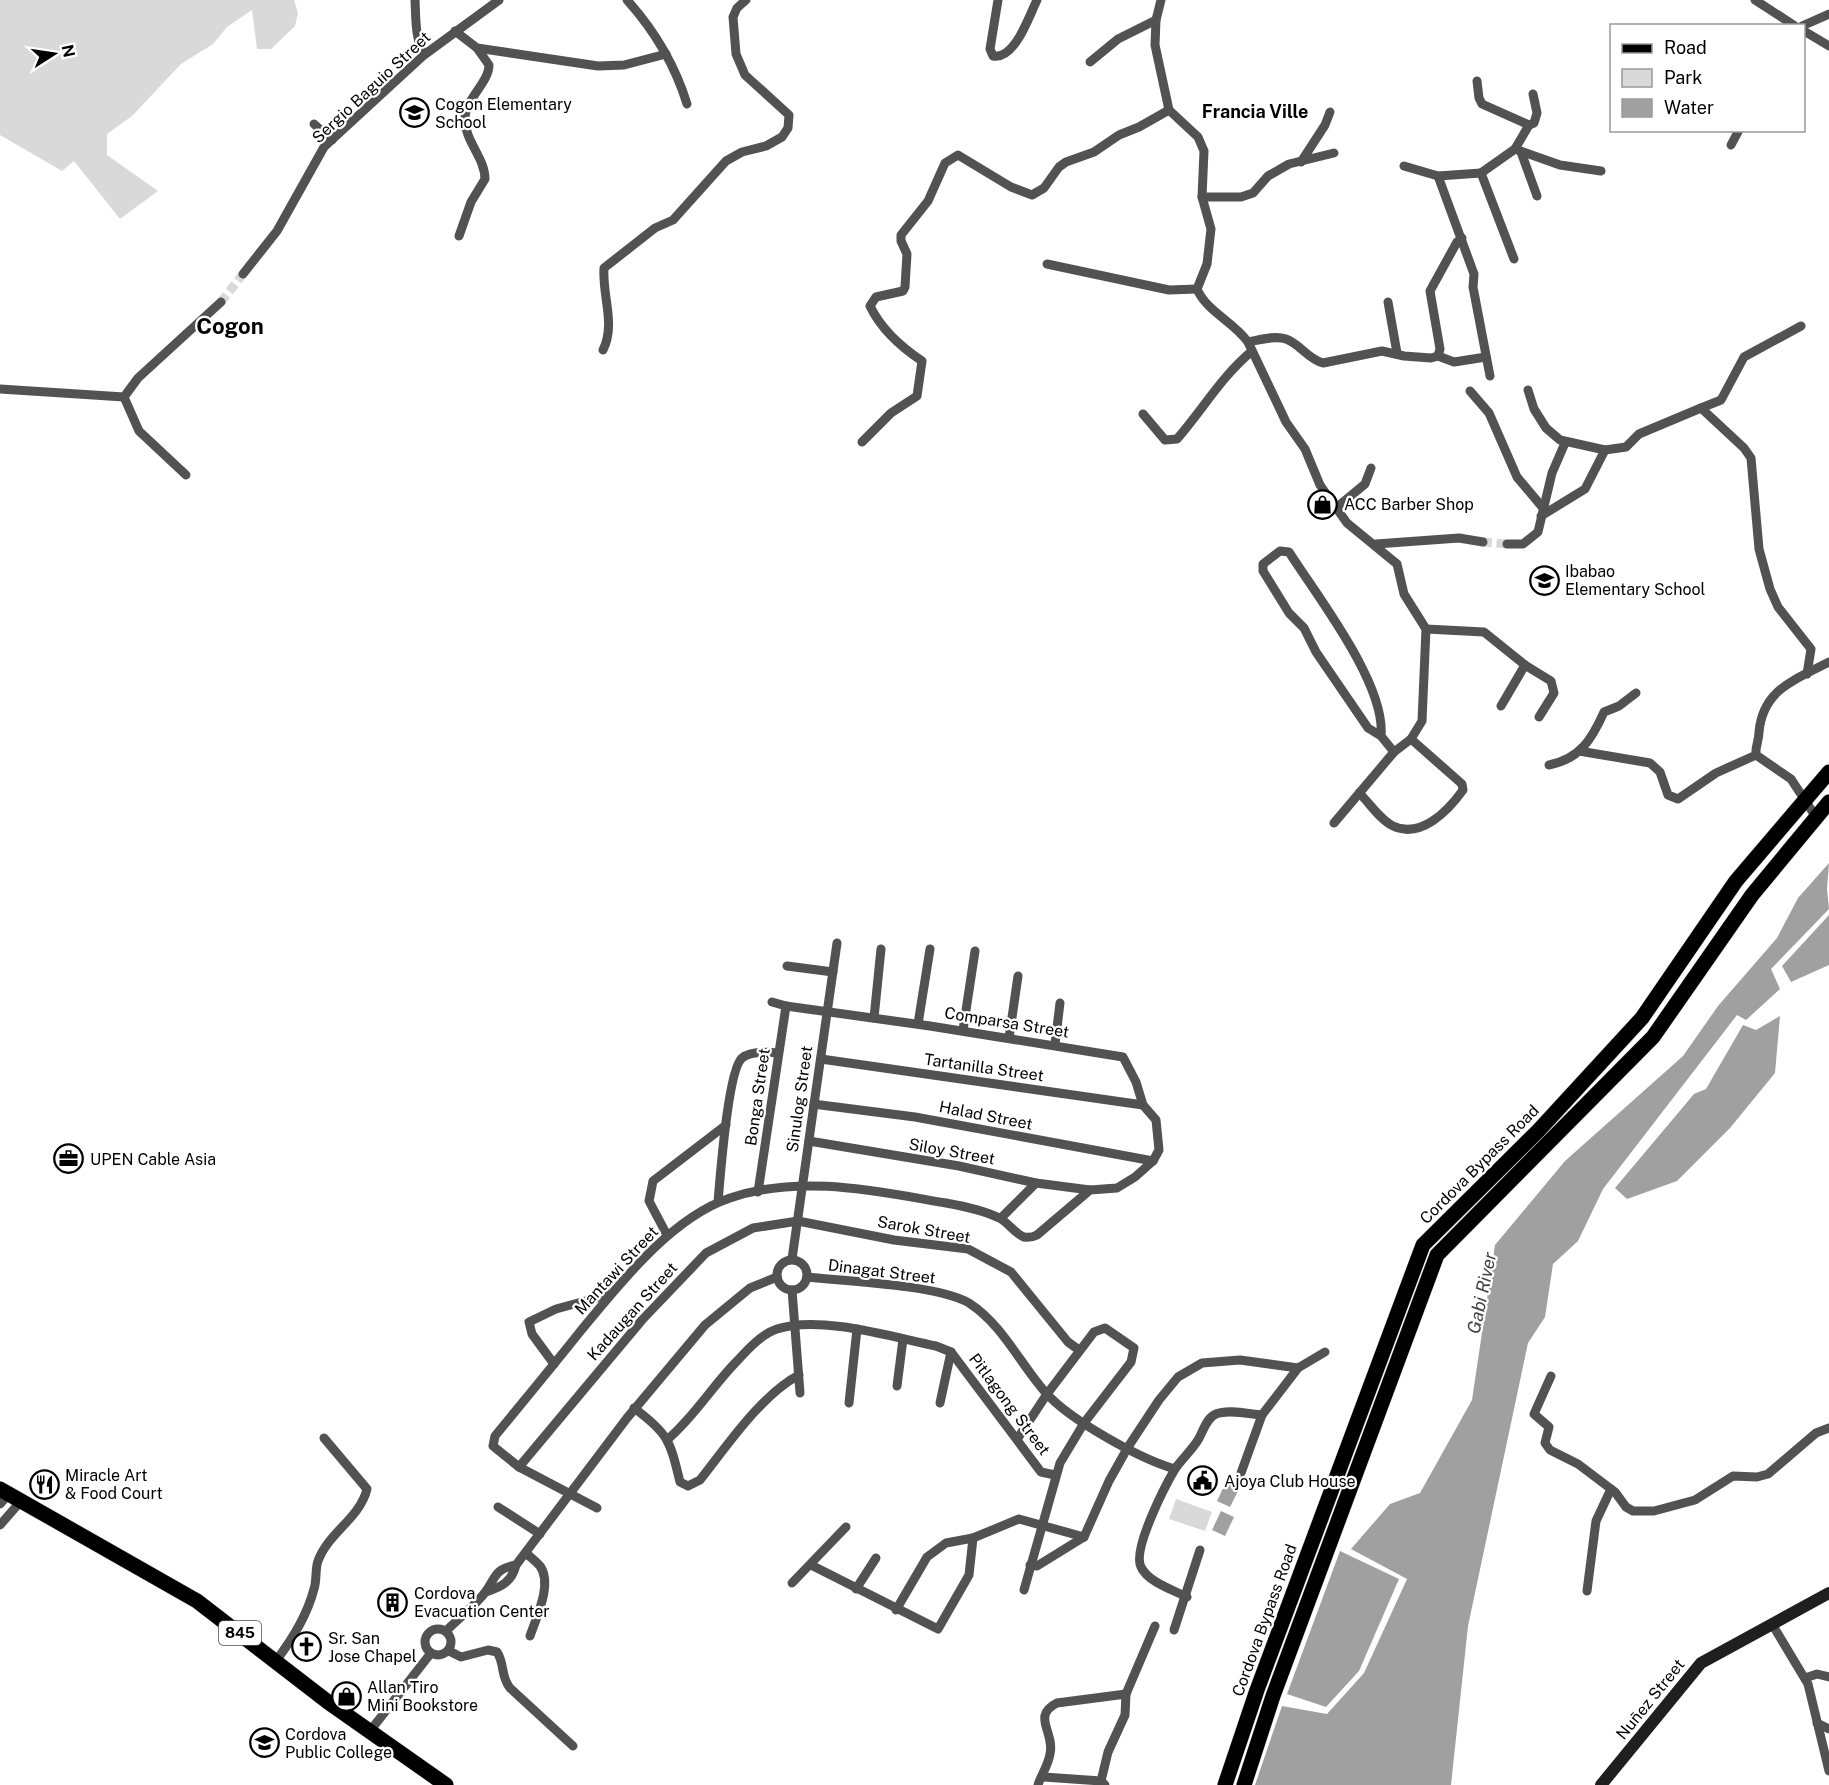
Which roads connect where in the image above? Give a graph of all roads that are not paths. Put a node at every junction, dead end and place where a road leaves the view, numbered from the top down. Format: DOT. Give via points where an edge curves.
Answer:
graph roads {
  1 [pos="415,0"];
  2 [pos="499,0"];
  3 [pos="627,0"];
  4 [pos="746,0"];
  5 [pos="998,0"];
  6 [pos="1037,0"];
  7 [pos="1161,0"];
  8 [pos="1755,0"];
  9 [pos="1829,14"];
  10 [pos="1156,20"];
  11 [pos="1792,24"];
  12 [pos="1805,25"];
  13 [pos="455,31"];
  14 [pos="1807,33"];
  15 [pos="1829,46"];
  16 [pos="477,48"];
  17 [pos="666,54"];
  18 [pos="424,55"];
  19 [pos="1090,62"];
  20 [pos="1478,81"];
  21 [pos="1533,94"];
  22 [pos="687,104"];
  23 [pos="1169,110"];
  24 [pos="1330,112"];
  25 [pos="314,124"];
  26 [pos="1529,125"];
  27 [pos="1738,132"];
  28 [pos="332,140"];
  29 [pos="1731,145"];
  30 [pos="1518,151"];
  31 [pos="1334,153"];
  32 [pos="1301,162"];
  33 [pos="1404,166"];
  34 [pos="1601,171"];
  35 [pos="1481,173"];
  36 [pos="1438,176"];
  37 [pos="1537,196"];
  38 [pos="1202,197"];
  39 [pos="459,236"];
  40 [pos="1462,238"];
  41 [pos="1514,259"];
  42 [pos="1047,264"];
  43 [pos="243,274"];
  44 [pos="1197,289"];
  45 [pos="221,302"];
  46 [pos="1388,302"];
  47 [pos="1801,327"];
  48 [pos="1250,347"];
  49 [pos="603,350"];
  50 [pos="1397,353"];
  51 [pos="1438,356"];
  52 [pos="1486,357"];
  53 [pos="1490,376"];
  54 [pos="0,389"];
  55 [pos="1528,390"];
  56 [pos="1470,391"];
  57 [pos="124,397"];
  58 [pos="1701,408"];
  59 [pos="1143,414"];
  60 [pos="862,442"];
  61 [pos="1565,443"];
  62 [pos="1605,450"];
  63 [pos="1371,468"];
  64 [pos="186,475"];
  65 [pos="1336,508"];
  66 [pos="1542,512"];
  67 [pos="1484,542"];
  68 [pos="1376,544"];
  69 [pos="1507,544"];
  70 [pos="1426,629"];
  71 [pos="1829,662"];
  72 [pos="1525,665"];
  73 [pos="1807,674"];
  74 [pos="1636,693"];
  75 [pos="1502,706"];
  76 [pos="1539,717"];
  77 [pos="1381,736"];
  78 [pos="1411,739"];
  79 [pos="1579,751"];
  80 [pos="1394,752"];
  81 [pos="1756,755"];
  82 [pos="1549,765"];
  83 [pos="1829,772"];
  84 [pos="1359,793"];
  85 [pos="1804,799"];
  86 [pos="1829,802"];
  87 [pos="1816,817"];
  88 [pos="1334,823"];
  89 [pos="837,943"];
  90 [pos="881,949"];
  91 [pos="930,949"];
  92 [pos="975,951"];
  93 [pos="787,966"];
  94 [pos="833,972"];
  95 [pos="1018,976"];
  96 [pos="772,1002"];
  97 [pos="1060,1003"];
  98 [pos="786,1006"];
  99 [pos="827,1011"];
  100 [pos="874,1018"];
  101 [pos="918,1024"];
  102 [pos="963,1030"];
  103 [pos="1009,1038"];
  104 [pos="1055,1044"];
  105 [pos="778,1053"];
  106 [pos="821,1059"];
  107 [pos="813,1104"];
  108 [pos="1143,1105"];
  109 [pos="726,1125"];
  110 [pos="809,1141"];
  111 [pos="1153,1161"];
  112 [pos="1036,1183"];
  113 [pos="801,1186"];
  114 [pos="1090,1190"];
  115 [pos="758,1192"];
  116 [pos="718,1202"];
  117 [pos="1001,1218"];
  118 [pos="798,1221"];
  119 [pos="667,1235"];
  120 [pos="792,1259"];
  121 [pos="777,1277"];
  122 [pos="807,1277"];
  123 [pos="792,1290"];
  124 [pos="611,1294"];
  125 [pos="796,1326"];
  126 [pos="857,1329"];
  127 [pos="903,1340"];
  128 [pos="1079,1350"];
  129 [pos="951,1352"];
  130 [pos="1325,1352"];
  131 [pos="554,1364"];
  132 [pos="1298,1368"];
  133 [pos="799,1375"];
  134 [pos="1551,1376"];
  135 [pos="897,1386"];
  136 [pos="800,1394"];
  137 [pos="1047,1394"];
  138 [pos="849,1403"];
  139 [pos="940,1403"];
  140 [pos="634,1408"];
  141 [pos="1262,1415"];
  142 [pos="1084,1423"];
  143 [pos="1829,1428"];
  144 [pos="324,1438"];
  145 [pos="1018,1438"];
  146 [pos="668,1439"];
  147 [pos="1128,1447"];
  148 [pos="519,1467"];
  149 [pos="1176,1469"];
  150 [pos="1242,1473"];
  151 [pos="1055,1475"];
  152 [pos="1611,1489"];
  153 [pos="568,1494"];
  154 [pos="7,1497"];
  155 [pos="498,1507"];
  156 [pos="597,1508"];
  157 [pos="0,1525"];
  158 [pos="1042,1525"];
  159 [pos="846,1527"];
  160 [pos="540,1534"];
  161 [pos="1084,1537"];
  162 [pos="974,1538"];
  163 [pos="1200,1550"];
  164 [pos="526,1553"];
  165 [pos="876,1558"];
  166 [pos="811,1565"];
  167 [pos="1030,1565"];
  168 [pos="792,1583"];
  169 [pos="856,1589"];
  170 [pos="1024,1590"];
  171 [pos="1587,1591"];
  172 [pos="1829,1593"];
  173 [pos="1186,1597"];
  174 [pos="1289,1604"];
  175 [pos="896,1610"];
  176 [pos="1305,1611"];
  177 [pos="1772,1624"];
  178 [pos="1155,1626"];
  179 [pos="1174,1630"];
  180 [pos="446,1631"];
  181 [pos="530,1636"];
  182 [pos="449,1651"];
  183 [pos="430,1653"];
  184 [pos="275,1662"];
  185 [pos="1829,1677"];
  186 [pos="1806,1678"];
  187 [pos="1126,1694"];
  188 [pos="1817,1723"];
  189 [pos="1829,1729"];
  190 [pos="370,1731"];
  191 [pos="573,1746"];
  192 [pos="1829,1771"];
  193 [pos="1041,1781"];
  194 [pos="1103,1783"];
  195 [pos="446,1785"];
  196 [pos="1225,1785"];
  197 [pos="1244,1785"];
  198 [pos="1601,1785"];
  1 -- 18 [label="street" via="416,28"];
  2 -- 13 [label="street, Sergio Baguio Street"];
  3 -- 17 [label="street"];
  4 -- 49 [label="street" via="733,17 736,54 745,75 789,115 788,128 782,137 766,146 726,161 673,220 655,228 604,268 611,329"];
  5 -- 6 [label="street" via="990,49 998,57 1013,47"];
  7 -- 10 [label="street"];
  8 -- 11 [label="street"];
  9 -- 12 [label="street"];
  10 -- 19 [label="street" via="1118,39"];
  10 -- 23 [label="street" via="1158,67"];
  13 -- 16 [label="street"];
  13 -- 18 [label="street, Sergio Baguio Street"];
  14 -- 15 [label="street"];
  16 -- 17 [label="street" via="598,66 624,65"];
  16 -- 39 [label="street" via="489,64 488,75 473,96 464,119 485,179 471,202"];
  17 -- 22 [label="street"];
  18 -- 28 [label="street, Sergio Baguio Street"];
  20 -- 26 [label="street" via="1482,104"];
  21 -- 26 [label="street" via="1537,118"];
  23 -- 38 [label="street" via="1203,144"];
  23 -- 60 [label="street" via="1094,152 1066,162 1044,188 1032,195 958,155 945,164 928,201 901,235 908,254 903,291 876,297 870,306 896,340 922,361 917,396"];
  24 -- 32 [label="street"];
  25 -- 28 [label="street"];
  26 -- 30 [label="street"];
  27 -- 29 [label="street"];
  28 -- 43 [label="street, Sergio Baguio Street" via="324,147 277,231"];
  30 -- 34 [label="street" via="1560,165"];
  30 -- 35 [label="street"];
  30 -- 37 [label="street"];
  31 -- 32 [label="street"];
  32 -- 38 [label="street" via="1277,170 1253,193 1234,199"];
  33 -- 36 [label="street"];
  35 -- 36 [label="street"];
  35 -- 41 [label="street"];
  36 -- 40 [label="street"];
  38 -- 44 [label="street" via="1211,230 1207,264"];
  40 -- 51 [label="street" via="1430,291"];
  40 -- 52 [label="street" via="1474,274"];
  42 -- 44 [label="street" via="1169,290"];
  44 -- 48 [label="street" via="1206,304 1240,331"];
  45 -- 57 [label="street" via="138,378"];
  46 -- 50 [label="street"];
  47 -- 58 [label="street" via="1744,357 1721,400"];
  48 -- 50 [label="street" via="1279,337 1323,363 1382,351"];
  48 -- 59 [label="street" via="1177,438 1165,440"];
  48 -- 65 [label="street" via="1286,422 1298,436 1320,485"];
  50 -- 51 [label="street" via="1423,358"];
  51 -- 52 [label="street" via="1454,362"];
  52 -- 53 [label="street"];
  54 -- 57 [label="street"];
  55 -- 61 [label="street" via="1546,428"];
  56 -- 66 [label="street" via="1489,413 1517,477"];
  57 -- 64 [label="street" via="139,431"];
  58 -- 62 [label="street" via="1639,434 1626,447"];
  58 -- 73 [label="street" via="1751,458 1759,549 1778,607 1811,648"];
  61 -- 62 [label="street"];
  61 -- 66 [label="street" via="1556,457"];
  62 -- 66 [label="street" via="1585,489"];
  63 -- 65 [label="street" via="1365,484"];
  65 -- 68 [label="street" via="1358,534"];
  66 -- 69 [label="street" via="1533,538 1522,544"];
  67 -- 68 [label="street" via="1460,538"];
  68 -- 70 [label="street" via="1399,567 1404,594"];
  70 -- 72 [label="street" via="1484,632"];
  70 -- 78 [label="street" via="1422,721"];
  71 -- 73 [label="street"];
  72 -- 75 [label="street"];
  72 -- 76 [label="street" via="1555,687"];
  73 -- 81 [label="street" via="1777,691 1762,711"];
  74 -- 79 [label="street" via="1604,712 1588,743"];
  77 -- 77 [label="street" via="1382,724 1364,668 1289,552 1280,551 1263,564 1263,571 1368,728"];
  77 -- 80 [label="street"];
  78 -- 80 [label="street"];
  78 -- 84 [label="street" via="1462,784 1463,790 1443,813 1423,827 1401,828 1392,825"];
  79 -- 81 [label="street" via="1650,764 1660,772 1668,795 1678,799 1716,773"];
  79 -- 82 [label="street" via="1572,759"];
  80 -- 84 [label="street"];
  81 -- 85 [label="street" via="1791,779"];
  83 -- 85 [label="main road, Cordova Bypass Road"];
  84 -- 88 [label="street"];
  85 -- 87 [label="street"];
  85 -- 174 [label="main road, Cordova Bypass Road" via="1736,881 1642,1018 1538,1131 1423,1245"];
  86 -- 87 [label="main road, Cordova Bypass Road"];
  87 -- 176 [label="main road, Cordova Bypass Road" via="1752,895 1653,1037 1437,1255"];
  89 -- 94 [label="street, Sinulog Street"];
  90 -- 100 [label="street"];
  91 -- 101 [label="street"];
  92 -- 102 [label="street"];
  93 -- 94 [label="street"];
  94 -- 99 [label="street, Sinulog Street"];
  95 -- 103 [label="street"];
  96 -- 98 [label="street, Comparsa Street"];
  97 -- 104 [label="street"];
  98 -- 99 [label="street, Comparsa Street"];
  98 -- 105 [label="street, Bonga Street"];
  99 -- 100 [label="street, Comparsa Street"];
  99 -- 106 [label="street, Sinulog Street"];
  100 -- 101 [label="street, Comparsa Street"];
  101 -- 102 [label="street, Comparsa Street"];
  102 -- 103 [label="street, Comparsa Street"];
  103 -- 104 [label="street, Comparsa Street"];
  104 -- 108 [label="street, Comparsa Street" via="1123,1057"];
  105 -- 109 [label="street" via="744,1057 736,1065"];
  105 -- 115 [label="street, Bonga Street"];
  106 -- 107 [label="street, Sinulog Street"];
  106 -- 108 [label="street, Tartanilla Street"];
  107 -- 110 [label="street, Sinulog Street"];
  107 -- 111 [label="street, Halad Street" via="915,1117"];
  108 -- 111 [label="street, Comparsa Street" via="1156,1120 1160,1137"];
  109 -- 116 [label="street"];
  109 -- 119 [label="street" via="653,1181 649,1201"];
  110 -- 112 [label="street, Siloy Street"];
  110 -- 113 [label="street, Sinulog Street"];
  111 -- 114 [label="street, Siloy Street" via="1117,1188"];
  112 -- 114 [label="street, Siloy Street"];
  112 -- 117 [label="street"];
  113 -- 115 [label="street, Mantawi Street"];
  113 -- 117 [label="street, Mantawi Street" via="869,1189 954,1204"];
  113 -- 118 [label="street, Sinulog Street"];
  114 -- 117 [label="street, Mantawi Street" via="1033,1236 1019,1234"];
  115 -- 116 [label="street, Mantawi Street"];
  116 -- 119 [label="street, Mantawi Street"];
  118 -- 120 [label="street, Sinulog Street"];
  118 -- 128 [label="street, Sarok Street" via="894,1240 968,1249 1011,1272 1068,1342"];
  118 -- 148 [label="street, Kadaugan Street" via="753,1228 706,1253 642,1320"];
  119 -- 124 [label="street, Mantawi Street"];
  120 -- 121 [label="street" via="782,1263"];
  120 -- 122 [label="street" via="803,1264"];
  121 -- 123 [label="street" via="782,1286"];
  121 -- 140 [label="street" via="750,1287 705,1325"];
  122 -- 123 [label="street" via="803,1285"];
  122 -- 137 [label="street, Dinagat Street" via="935,1292 967,1302 989,1319"];
  123 -- 125 [label="street"];
  124 -- 131 [label="street, Mantawi Street"];
  124 -- 131 [label="street" via="556,1309 529,1322 532,1334"];
  125 -- 126 [label="street, Pitlagong Street"];
  125 -- 133 [label="street"];
  125 -- 146 [label="street, Pitlagong Street" via="764,1335"];
  126 -- 127 [label="street, Pitlagong Street"];
  126 -- 138 [label="street"];
  127 -- 129 [label="street, Pitlagong Street"];
  127 -- 135 [label="street"];
  128 -- 137 [label="street"];
  128 -- 142 [label="street" via="1094,1332 1106,1328 1134,1348 1131,1362"];
  129 -- 139 [label="street"];
  129 -- 145 [label="street, Pitlagong Street"];
  130 -- 132 [label="street"];
  131 -- 148 [label="street, Mantawi Street" via="495,1436 493,1446"];
  132 -- 141 [label="street"];
  132 -- 147 [label="street" via="1240,1360 1203,1363 1178,1377"];
  133 -- 136 [label="street"];
  133 -- 146 [label="street" via="785,1382 700,1480 688,1486 680,1482"];
  134 -- 152 [label="street" via="1534,1410 1536,1417 1549,1427 1545,1443"];
  137 -- 142 [label="street, Dinagat Street"];
  137 -- 145 [label="street"];
  140 -- 146 [label="street"];
  140 -- 153 [label="street"];
  141 -- 149 [label="street" via="1216,1414"];
  141 -- 150 [label="street"];
  142 -- 147 [label="street, Dinagat Street"];
  142 -- 151 [label="street"];
  143 -- 152 [label="street" via="1816,1433 1768,1474 1733,1476 1695,1500 1654,1512 1633,1511"];
  144 -- 184 [label="street" via="367,1489 363,1503 318,1561 314,1589 296,1635"];
  145 -- 151 [label="street, Pitlagong Street" via="1041,1472"];
  147 -- 149 [label="street, Dinagat Street"];
  147 -- 161 [label="street"];
  148 -- 153 [label="street, Mantawi Street"];
  149 -- 173 [label="street" via="1151,1516 1138,1558 1145,1573"];
  151 -- 158 [label="street"];
  152 -- 171 [label="street" via="1596,1521"];
  153 -- 156 [label="street, Mantawi Street"];
  153 -- 160 [label="street"];
  154 -- 157 [label="street"];
  154 -- 184 [label="main road, 845" via="197,1601"];
  155 -- 160 [label="street"];
  158 -- 161 [label="street"];
  158 -- 162 [label="street" via="1019,1519"];
  158 -- 167 [label="street"];
  159 -- 166 [label="street"];
  160 -- 164 [label="street"];
  161 -- 167 [label="street" via="1037,1566"];
  162 -- 175 [label="street" via="946,1543 927,1557"];
  162 -- 175 [label="street" via="969,1575 938,1629"];
  163 -- 173 [label="street"];
  164 -- 180 [label="street" via="516,1565 501,1570 490,1580 486,1592"];
  164 -- 181 [label="street" via="541,1567 544,1576"];
  165 -- 169 [label="street"];
  166 -- 168 [label="street"];
  166 -- 169 [label="street"];
  167 -- 170 [label="street"];
  169 -- 175 [label="street"];
  172 -- 177 [label="street, Nuñez Street"];
  173 -- 179 [label="street"];
  174 -- 176 [label="main road"];
  174 -- 196 [label="main road, Cordova Bypass Road"];
  176 -- 197 [label="main road, Cordova Bypass Road"];
  177 -- 186 [label="street"];
  177 -- 198 [label="street, Nuñez Street" via="1701,1663"];
  178 -- 187 [label="street"];
  180 -- 182 [label="street" via="452,1642"];
  180 -- 183 [label="street" via="435,1629 427,1635 425,1644"];
  182 -- 183 [label="street" via="441,1655"];
  182 -- 191 [label="street" via="461,1657 488,1650 497,1652 502,1678 510,1688"];
  183 -- 190 [label="street"];
  184 -- 190 [label="main road, 845"];
  185 -- 186 [label="street" via="1817,1674"];
  186 -- 188 [label="street"];
  187 -- 193 [label="street" via="1057,1702 1048,1707 1044,1717 1051,1751"];
  187 -- 194 [label="street" via="1125,1715 1108,1752"];
  188 -- 189 [label="street"];
  188 -- 192 [label="street"];
  190 -- 195 [label="main road, 845"];
  193 -- 194 [label="street"];
}
